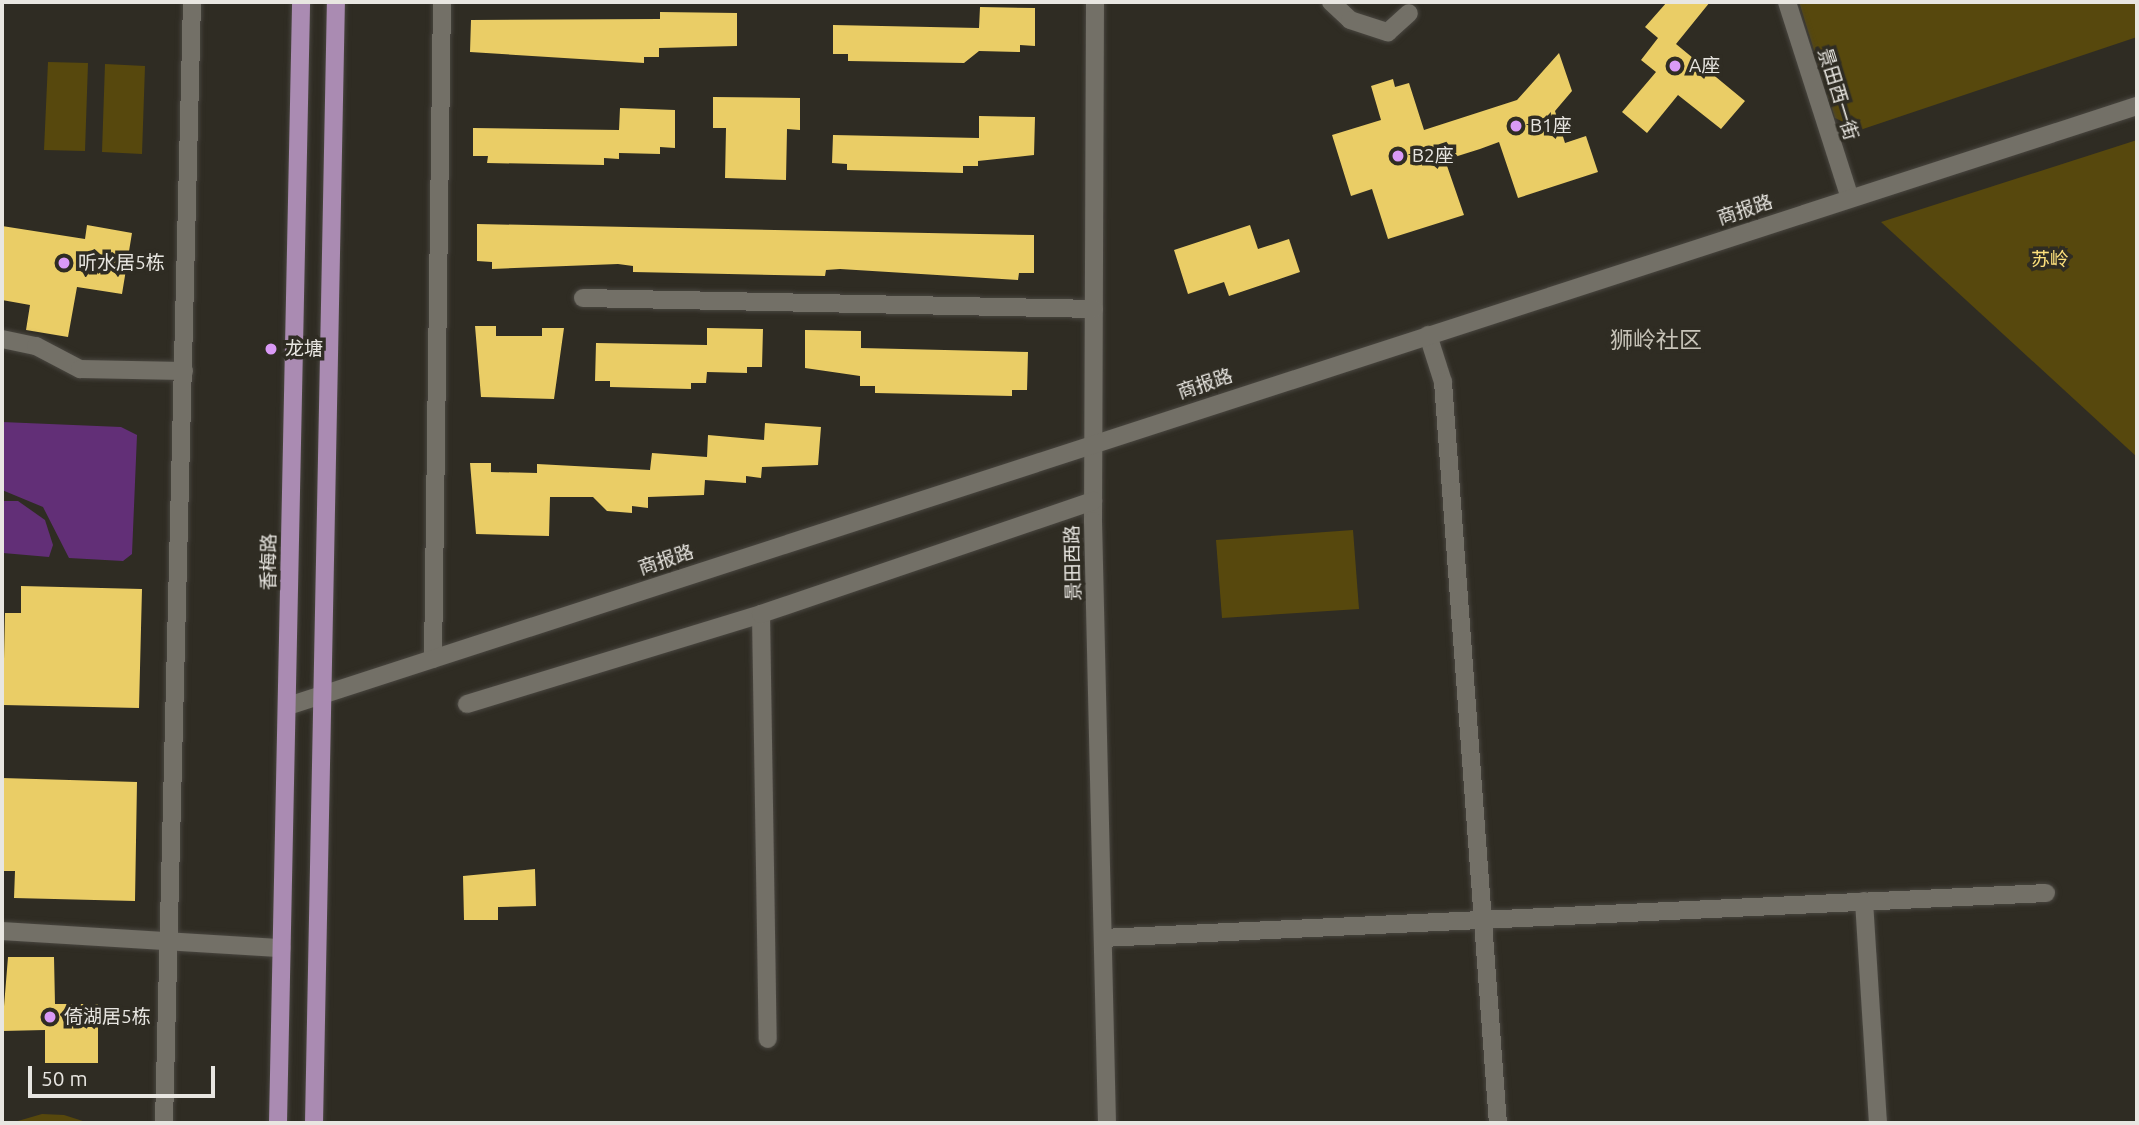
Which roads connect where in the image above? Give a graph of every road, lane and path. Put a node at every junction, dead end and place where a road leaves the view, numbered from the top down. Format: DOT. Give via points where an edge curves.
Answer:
graph roads {
  1 [pos="192,2"];
  2 [pos="301,2"];
  3 [pos="335,2"];
  4 [pos="442,2"];
  5 [pos="1331,2"];
  6 [pos="1787,2"];
  7 [pos="1097,3"];
  8 [pos="1409,13"];
  9 [pos="2137,106"];
  10 [pos="1850,198"];
  11 [pos="583,298"];
  12 [pos="1094,309"];
  13 [pos="1428,335"];
  14 [pos="2,339"];
  15 [pos="184,371"];
  16 [pos="1094,442"];
  17 [pos="1093,501"];
  18 [pos="761,614"];
  19 [pos="433,659"];
  20 [pos="323,694"];
  21 [pos="467,704"];
  22 [pos="288,706"];
  23 [pos="2046,893"];
  24 [pos="1864,901"];
  25 [pos="1482,919"];
  26 [pos="2,931"];
  27 [pos="1103,938"];
  28 [pos="169,943"];
  29 [pos="281,948"];
  30 [pos="768,1039"];
  31 [pos="164,1123"];
  32 [pos="278,1123"];
  33 [pos="314,1123"];
  34 [pos="1107,1123"];
  35 [pos="1498,1123"];
  36 [pos="1878,1123"];
  1 -- 15 [label="street"];
  2 -- 22 [label="main road, 香梅路"];
  3 -- 20 [label="main road"];
  4 -- 19 [label="street"];
  5 -- 8 [label="street" via="1350,20 1388,32"];
  6 -- 10 [label="street, 景田西一街"];
  7 -- 12 [label="street, 景田西路"];
  9 -- 10 [label="street, 商报路"];
  10 -- 13 [label="street, 商报路"];
  11 -- 12 [label="street"];
  12 -- 16 [label="street, 景田西路"];
  13 -- 16 [label="street, 商报路"];
  13 -- 25 [label="street" via="1443,382"];
  14 -- 15 [label="street" via="36,346 80,369"];
  15 -- 28 [label="street"];
  16 -- 17 [label="street, 景田西路"];
  16 -- 19 [label="street, 商报路"];
  17 -- 18 [label="street"];
  17 -- 27 [label="street, 景田西路"];
  18 -- 21 [label="street"];
  18 -- 30 [label="street"];
  19 -- 20 [label="street, 商报路"];
  20 -- 22 [label="street, 商报路"];
  20 -- 33 [label="main road"];
  22 -- 29 [label="main road, 香梅路"];
  23 -- 24 [label="street"];
  24 -- 25 [label="street"];
  24 -- 36 [label="street"];
  25 -- 27 [label="street"];
  25 -- 35 [label="street"];
  26 -- 28 [label="street"];
  27 -- 34 [label="street, 景田西路"];
  28 -- 29 [label="street"];
  28 -- 31 [label="street"];
  29 -- 32 [label="main road, 香梅路"];
}
